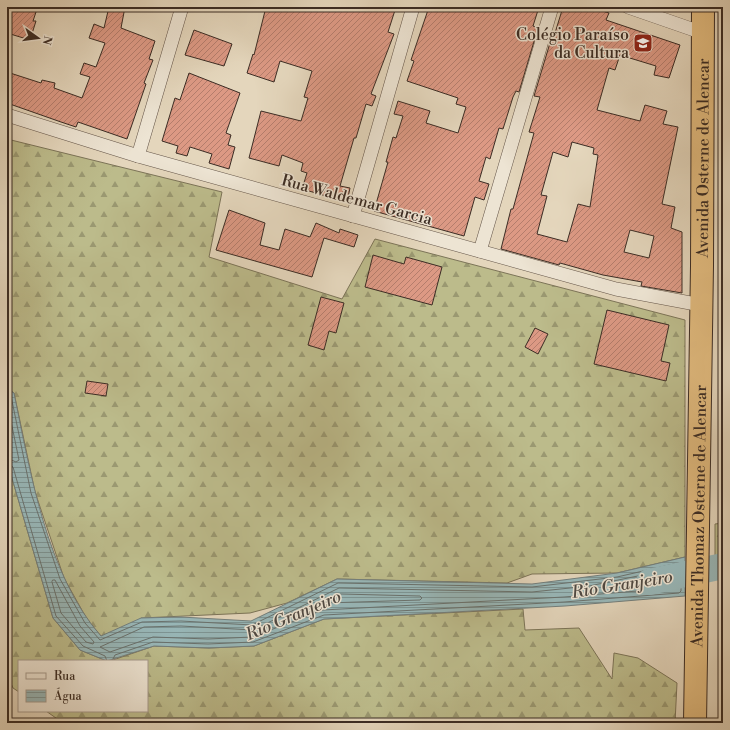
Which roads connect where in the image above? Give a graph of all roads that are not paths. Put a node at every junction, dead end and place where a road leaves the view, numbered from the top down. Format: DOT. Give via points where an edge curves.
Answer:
graph roads {
  1 [pos="182,7"];
  2 [pos="413,7"];
  3 [pos="552,7"];
  4 [pos="628,7"];
  5 [pos="703,7"];
  6 [pos="703,33"];
  7 [pos="7,115"];
  8 [pos="138,156"];
  9 [pos="353,216"];
  10 [pos="480,251"];
  11 [pos="701,307"];
  12 [pos="695,723"];
  1 -- 8 [label="street"];
  2 -- 9 [label="street"];
  3 -- 10 [label="street"];
  4 -- 6 [label="street"];
  5 -- 6 [label="highway, Avenida Osterne de Alencar"];
  6 -- 11 [label="highway, Avenida Osterne de Alencar"];
  7 -- 8 [label="street, Rua Waldemar Garcia"];
  8 -- 9 [label="street, Rua Waldemar Garcia"];
  9 -- 10 [label="street, Rua Waldemar Garcia"];
  10 -- 11 [label="street, Rua Waldemar Garcia" via="616,289"];
  11 -- 12 [label="highway, Avenida Thomaz Osterne de Alencar"];
}
